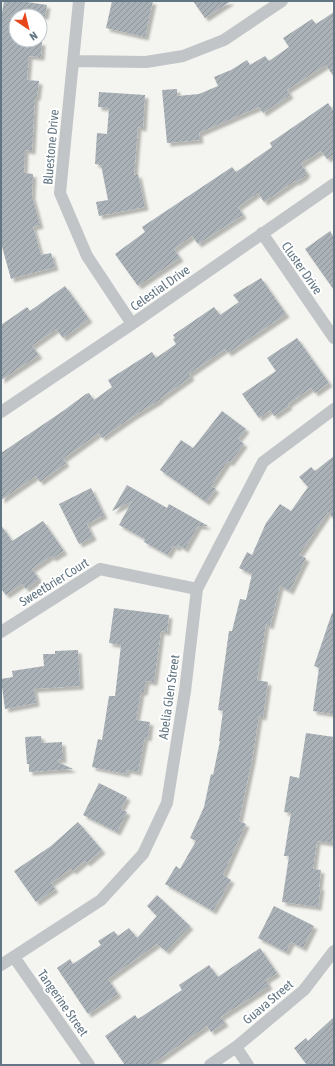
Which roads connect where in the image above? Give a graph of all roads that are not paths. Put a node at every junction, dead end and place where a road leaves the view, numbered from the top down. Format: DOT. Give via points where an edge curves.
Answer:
graph roads {
  1 [pos="79,1"];
  2 [pos="282,1"];
  3 [pos="73,61"];
  4 [pos="334,184"];
  5 [pos="262,233"];
  6 [pos="132,324"];
  7 [pos="334,338"];
  8 [pos="334,409"];
  9 [pos="1,412"];
  10 [pos="196,589"];
  11 [pos="1,632"];
  12 [pos="334,951"];
  13 [pos="14,957"];
  14 [pos="1,965"];
  15 [pos="236,1047"];
  16 [pos="89,1065"];
  17 [pos="210,1065"];
  18 [pos="248,1065"];
  1 -- 3 [label="street, Bluestone Drive"];
  2 -- 3 [label="street" via="224,40 183,56 146,62"];
  3 -- 6 [label="street, Bluestone Drive" via="60,194 87,256"];
  4 -- 5 [label="street, Celestial Drive"];
  5 -- 6 [label="street, Celestial Drive"];
  5 -- 7 [label="street, Cluster Drive"];
  6 -- 9 [label="street, Celestial Drive"];
  8 -- 10 [label="street, Abelia Glen Street" via="263,462"];
  10 -- 11 [label="street, Sweetbrier Court" via="100,569"];
  10 -- 13 [label="street, Abelia Glen Street" via="186,691 168,802 143,854 101,900"];
  12 -- 15 [label="street, Guava Street" via="304,990"];
  13 -- 14 [label="street, Abelia Glen Street"];
  13 -- 16 [label="street, Tangerine Street"];
  15 -- 17 [label="street, Guava Street"];
  15 -- 18 [label="street"];
}
